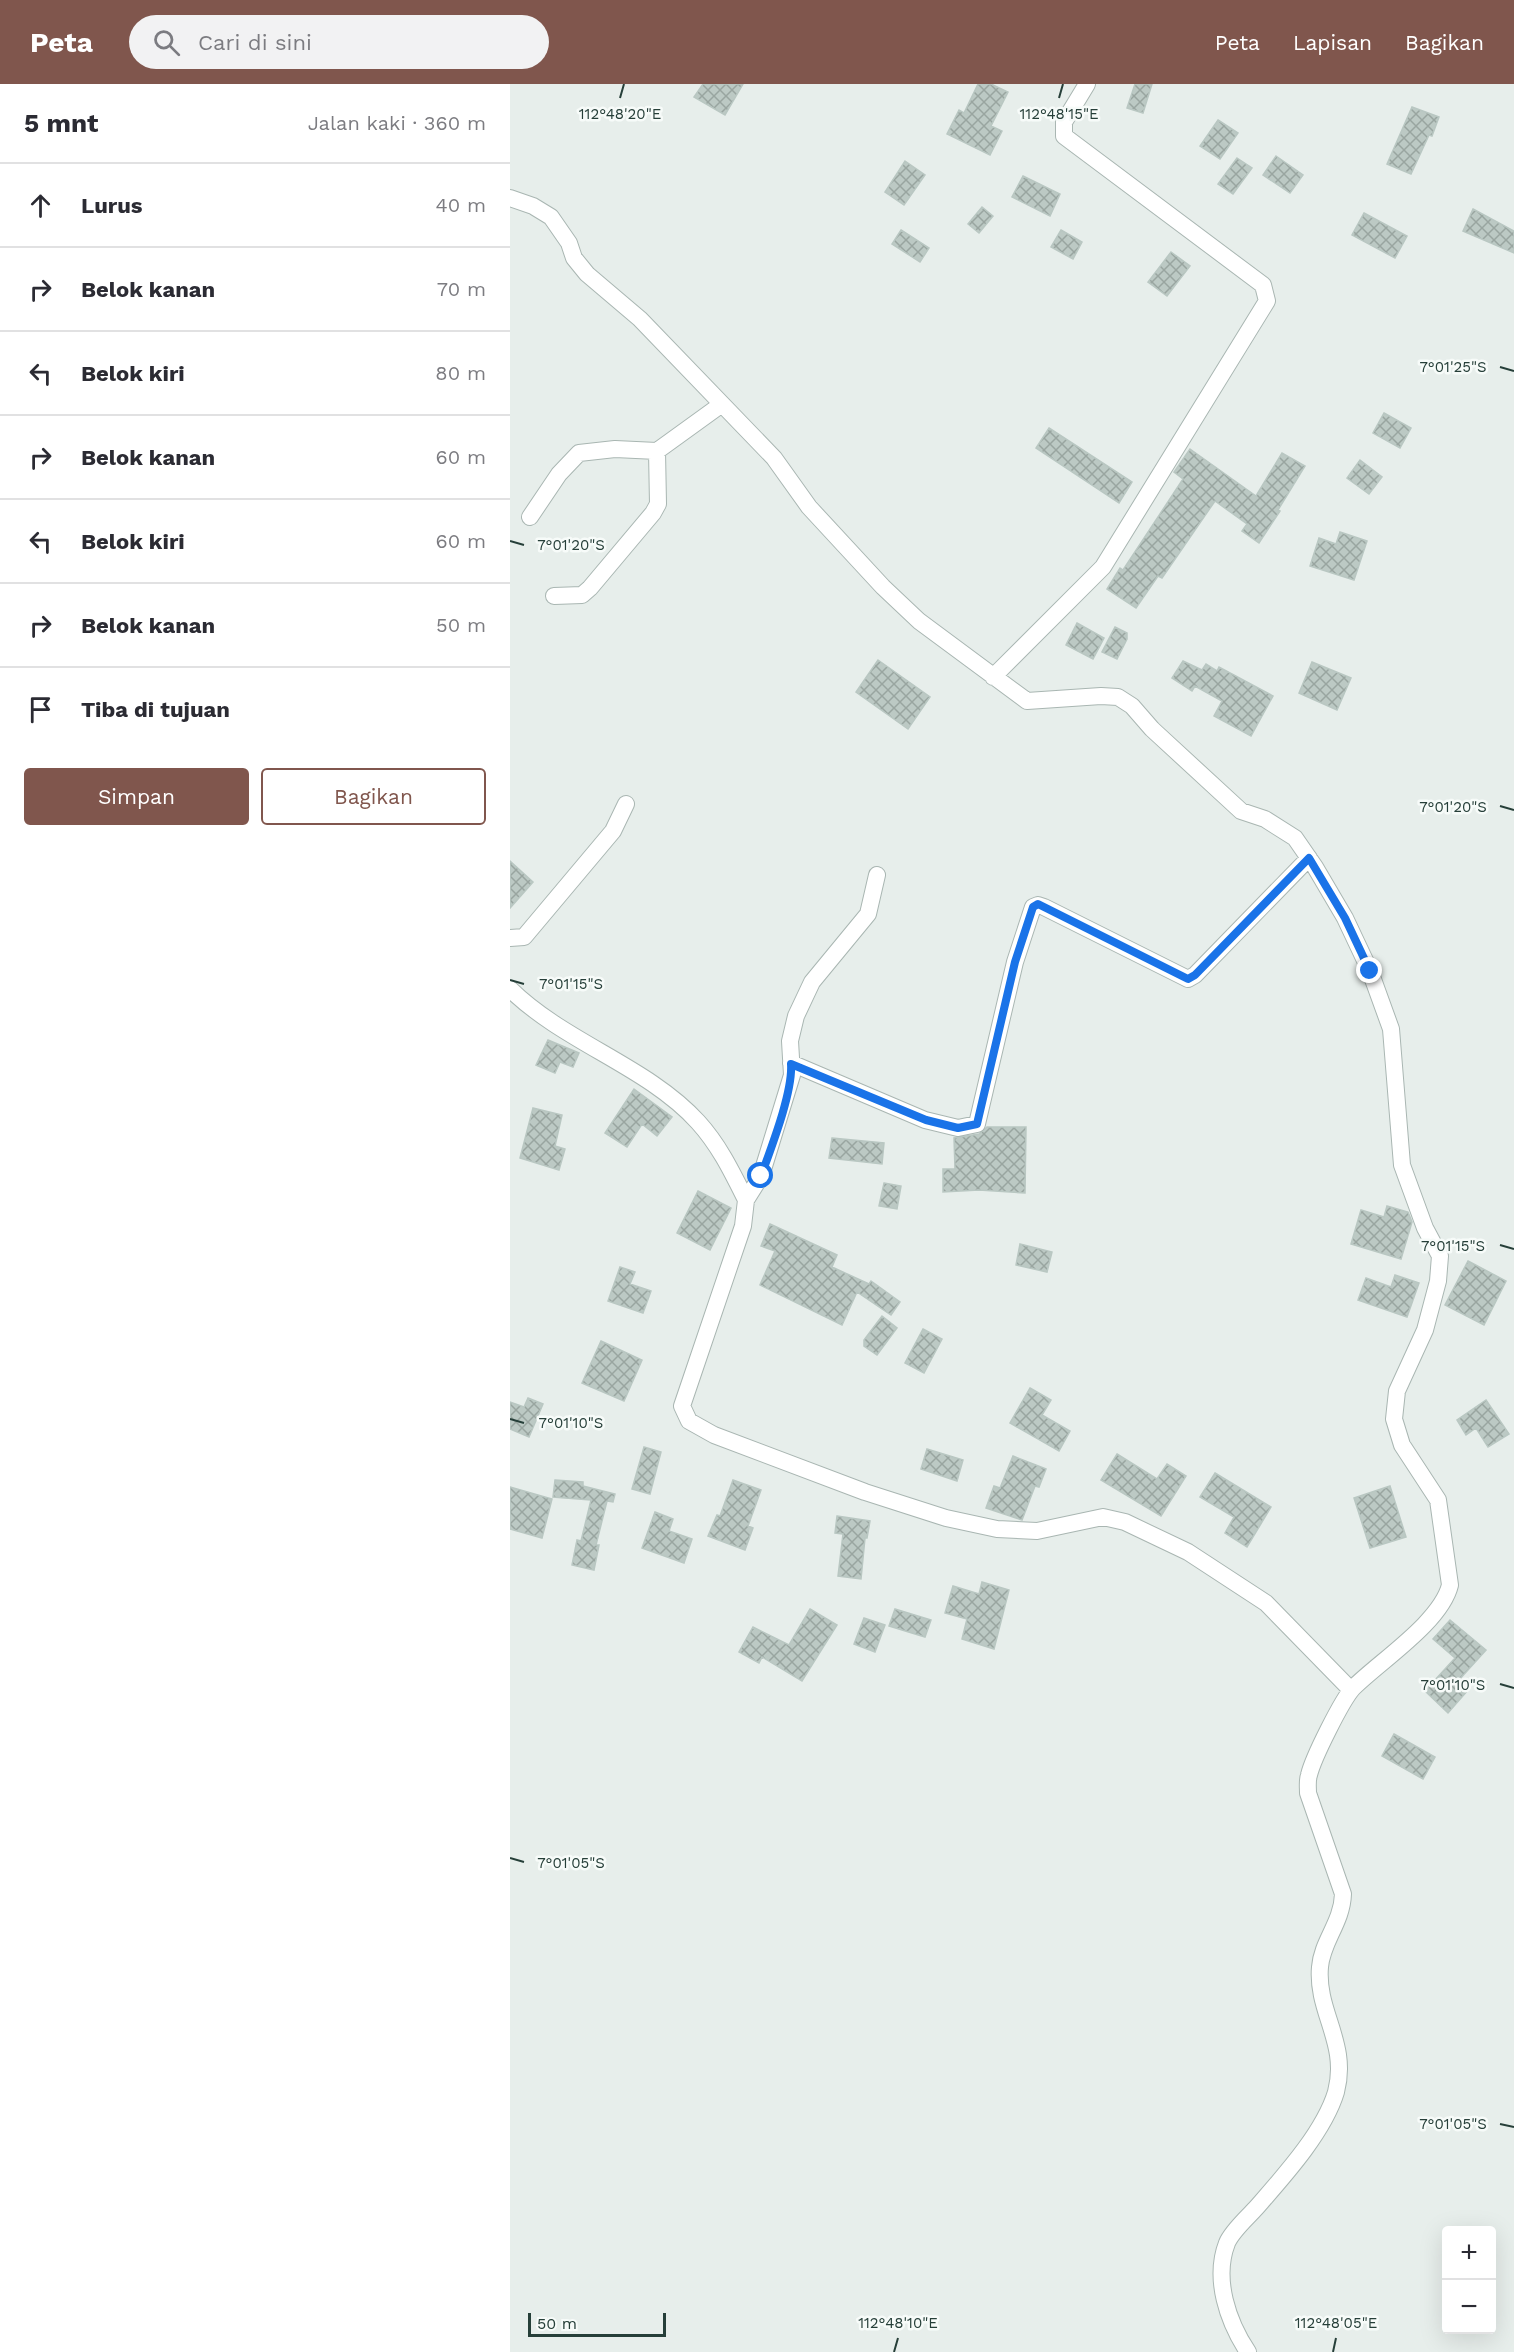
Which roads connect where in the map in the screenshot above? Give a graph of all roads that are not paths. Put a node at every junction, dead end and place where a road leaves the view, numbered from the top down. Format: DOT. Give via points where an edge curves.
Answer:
graph roads {
  1 [pos="1087,84"];
  2 [pos="510,198"];
  3 [pos="722,405"];
  4 [pos="657,450"];
  5 [pos="530,517"];
  6 [pos="554,596"];
  7 [pos="993,676"];
  8 [pos="626,804"];
  9 [pos="1309,858"];
  10 [pos="877,875"];
  11 [pos="510,938"];
  12 [pos="510,989"];
  13 [pos="791,1064"];
  14 [pos="746,1200"];
  15 [pos="1351,1690"];
  16 [pos="1248,2352"];
  1 -- 7 [label="street" via="1064,122 1064,136 1263,285 1267,301 1103,567"];
  2 -- 3 [label="street" via="551,217 587,274 640,319"];
  3 -- 4 [label="street"];
  3 -- 7 [label="street" via="774,458 809,507 883,587 919,621"];
  4 -- 5 [label="street" via="579,453 559,474"];
  4 -- 6 [label="street" via="658,504 653,513 582,595"];
  7 -- 9 [label="street" via="1027,701 1118,697 1132,705 1152,729 1241,810 1281,828 1295,838"];
  8 -- 11 [label="street" via="613,831 524,937"];
  9 -- 13 [label="street" via="1188,979 1038,904 1033,907 1015,962 977,1124 958,1128 926,1120"];
  9 -- 15 [label="street" via="1345,918 1391,1029 1402,1165 1425,1228 1440,1256 1438,1281 1425,1330 1397,1391 1394,1419 1402,1445 1438,1500 1450,1585 1446,1599 1432,1615"];
  10 -- 13 [label="street" via="868,914 805,994 792,1031"];
  12 -- 14 [label="street" via="530,1008 667,1095 690,1115 725,1158"];
  13 -- 14 [label="street" via="792,1075 771,1149"];
  14 -- 15 [label="street" via="743,1226 682,1406 689,1421 759,1453 946,1518 1037,1531 1103,1517 1125,1522 1188,1552 1266,1603"];
  15 -- 16 [label="street" via="1308,1776 1308,1793 1343,1894 1343,1911 1320,1965 1320,1986 1341,2058 1340,2075 1326,2117 1227,2242 1222,2282 1230,2318"];
}
